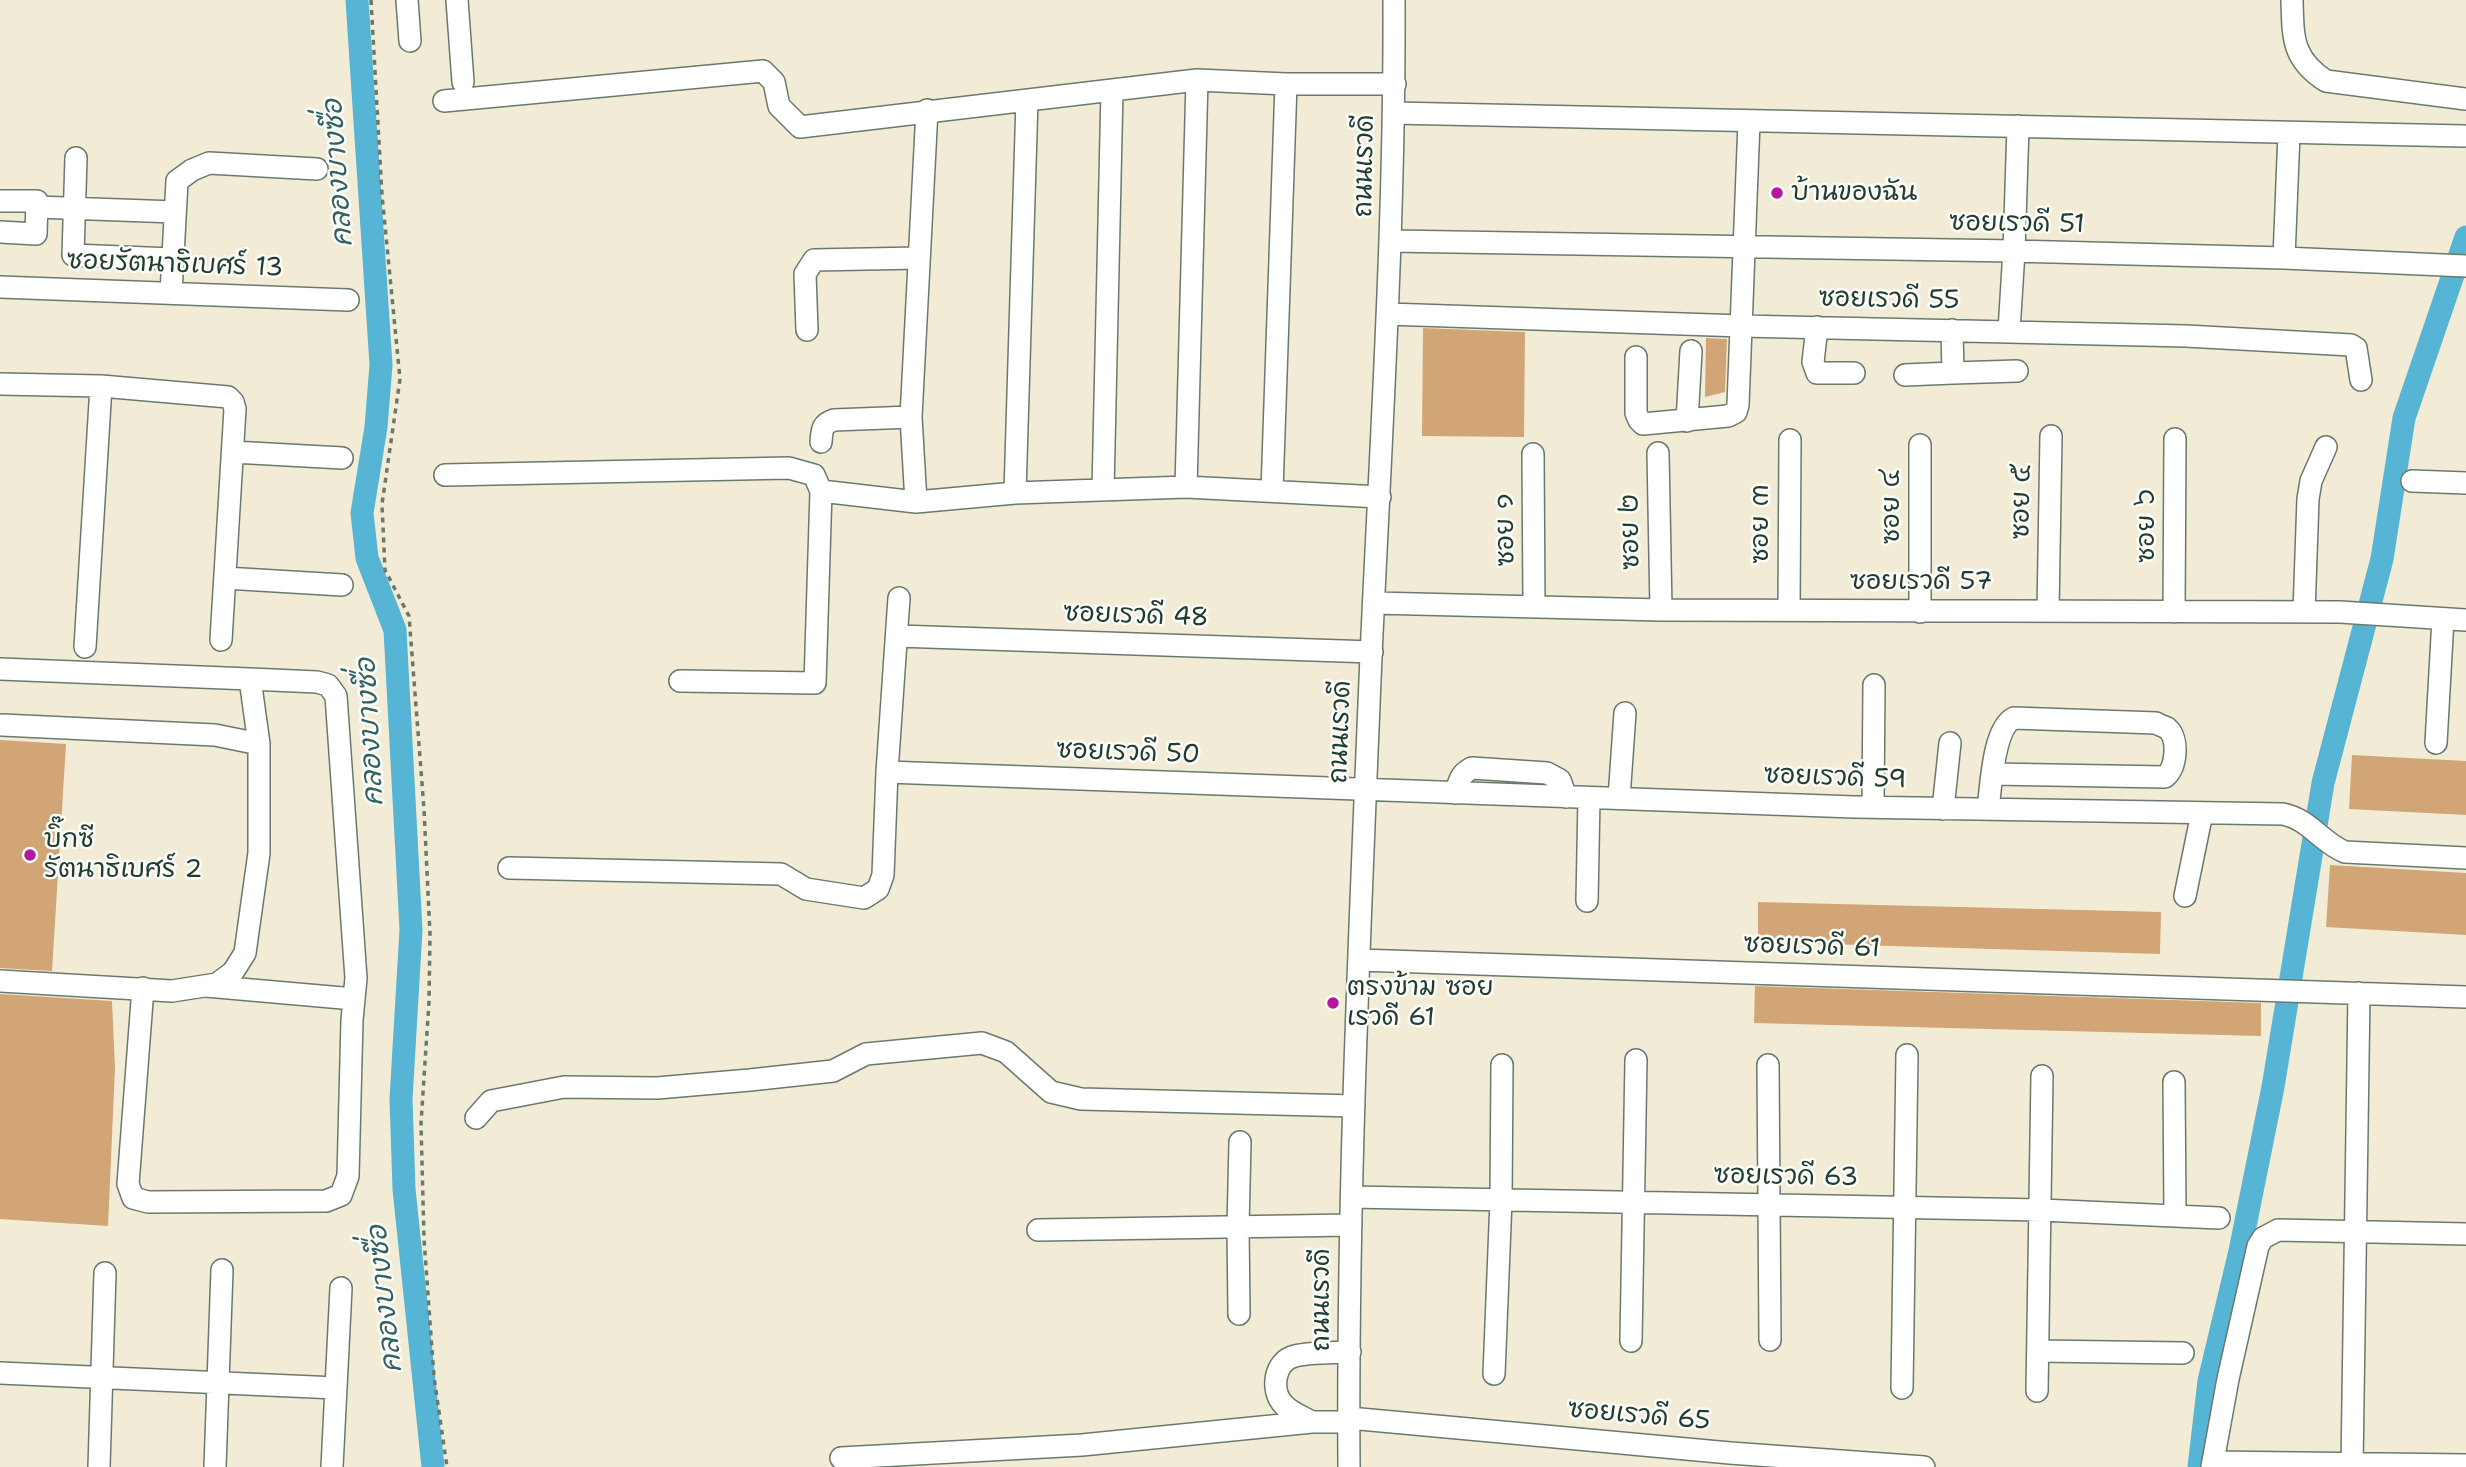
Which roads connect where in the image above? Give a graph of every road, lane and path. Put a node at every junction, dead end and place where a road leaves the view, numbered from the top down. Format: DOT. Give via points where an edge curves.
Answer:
graph roads {
  1 [pos="371,0"];
  2 [pos="407,0"];
  3 [pos="457,0"];
  4 [pos="1394,0"];
  5 [pos="2292,0"];
  6 [pos="410,41"];
  7 [pos="1198,80"];
  8 [pos="463,82"];
  9 [pos="1286,84"];
  10 [pos="1395,84"];
  11 [pos="1112,90"];
  12 [pos="2457,97"];
  13 [pos="1027,100"];
  14 [pos="444,101"];
  15 [pos="927,110"];
  16 [pos="1394,113"];
  17 [pos="1749,122"];
  18 [pos="2018,126"];
  19 [pos="2289,133"];
  20 [pos="2464,136"];
  21 [pos="76,158"];
  22 [pos="317,169"];
  23 [pos="0,201"];
  24 [pos="37,207"];
  25 [pos="74,208"];
  26 [pos="175,212"];
  27 [pos="0,232"];
  28 [pos="1391,241"];
  29 [pos="1745,246"];
  30 [pos="2014,251"];
  31 [pos="919,258"];
  32 [pos="2284,258"];
  33 [pos="172,259"];
  34 [pos="2466,267"];
  35 [pos="0,287"];
  36 [pos="171,293"];
  37 [pos="348,300"];
  38 [pos="1388,314"];
  39 [pos="1742,326"];
  40 [pos="1817,327"];
  41 [pos="807,330"];
  42 [pos="1952,330"];
  43 [pos="2009,331"];
  44 [pos="1691,351"];
  45 [pos="1636,357"];
  46 [pos="2017,371"];
  47 [pos="1853,373"];
  48 [pos="1953,373"];
  49 [pos="1905,375"];
  50 [pos="2361,380"];
  51 [pos="0,384"];
  52 [pos="101,386"];
  53 [pos="911,416"];
  54 [pos="1687,421"];
  55 [pos="2051,436"];
  56 [pos="2175,439"];
  57 [pos="1790,440"];
  58 [pos="821,442"];
  59 [pos="1920,445"];
  60 [pos="2326,447"];
  61 [pos="233,452"];
  62 [pos="1658,453"];
  63 [pos="1533,454"];
  64 [pos="342,458"];
  65 [pos="445,475"];
  66 [pos="2412,481"];
  67 [pos="2466,482"];
  68 [pos="1186,487"];
  69 [pos="1102,490"];
  70 [pos="821,491"];
  71 [pos="1272,491"];
  72 [pos="1015,493"];
  73 [pos="1380,497"];
  74 [pos="916,502"];
  75 [pos="225,578"];
  76 [pos="342,585"];
  77 [pos="900,598"];
  78 [pos="1375,603"];
  79 [pos="1534,606"];
  80 [pos="1789,609"];
  81 [pos="1661,610"];
  82 [pos="1920,611"];
  83 [pos="2048,611"];
  84 [pos="2174,612"];
  85 [pos="2304,612"];
  86 [pos="2443,619"];
  87 [pos="2466,620"];
  88 [pos="898,636"];
  89 [pos="221,640"];
  90 [pos="85,647"];
  91 [pos="1371,652"];
  92 [pos="0,669"];
  93 [pos="250,679"];
  94 [pos="680,681"];
  95 [pos="1874,685"];
  96 [pos="1625,713"];
  97 [pos="2,725"];
  98 [pos="1950,743"];
  99 [pos="2436,743"];
  100 [pos="259,744"];
  101 [pos="887,772"];
  102 [pos="1993,774"];
  103 [pos="1367,790"];
  104 [pos="1589,798"];
  105 [pos="1619,799"];
  106 [pos="1873,807"];
  107 [pos="1943,809"];
  108 [pos="1988,809"];
  109 [pos="2202,813"];
  110 [pos="2466,858"];
  111 [pos="509,868"];
  112 [pos="2185,896"];
  113 [pos="1587,901"];
  114 [pos="1359,960"];
  115 [pos="0,981"];
  116 [pos="205,986"];
  117 [pos="143,988"];
  118 [pos="2359,993"];
  119 [pos="2466,997"];
  120 [pos="354,999"];
  121 [pos="1908,1055"];
  122 [pos="1636,1060"];
  123 [pos="1502,1065"];
  124 [pos="1769,1065"];
  125 [pos="2042,1076"];
  126 [pos="2174,1082"];
  127 [pos="1354,1106"];
  128 [pos="476,1118"];
  129 [pos="1240,1142"];
  130 [pos="1352,1197"];
  131 [pos="1501,1200"];
  132 [pos="1633,1204"];
  133 [pos="1769,1205"];
  134 [pos="1904,1206"];
  135 [pos="2041,1210"];
  136 [pos="2175,1215"];
  137 [pos="2219,1218"];
  138 [pos="1351,1225"];
  139 [pos="1238,1227"];
  140 [pos="1038,1230"];
  141 [pos="2356,1233"];
  142 [pos="2466,1234"];
  143 [pos="222,1270"];
  144 [pos="105,1273"];
  145 [pos="341,1287"];
  146 [pos="1239,1314"];
  147 [pos="1770,1340"];
  148 [pos="1631,1341"];
  149 [pos="2039,1351"];
  150 [pos="1350,1352"];
  151 [pos="2183,1353"];
  152 [pos="0,1373"];
  153 [pos="1494,1374"];
  154 [pos="102,1378"];
  155 [pos="218,1383"];
  156 [pos="336,1388"];
  157 [pos="1902,1388"];
  158 [pos="2037,1391"];
  159 [pos="1349,1420"];
  160 [pos="1312,1422"];
  161 [pos="841,1458"];
  162 [pos="2212,1464"];
  163 [pos="2466,1465"];
  164 [pos="2352,1466"];
  165 [pos="99,1467"];
  166 [pos="215,1467"];
  167 [pos="332,1467"];
  168 [pos="447,1467"];
  169 [pos="1349,1467"];
  170 [pos="1924,1467"];
  1 -- 168 [label="path" via="383,208 400,379 382,504 385,570 409,616 424,809 430,934 421,1124 424,1238 434,1377"];
  2 -- 6 [label="street"];
  3 -- 8 [label="street"];
  4 -- 10 [label="street, ถนนเรวดี"];
  5 -- 12 [label="street" via="2298,53 2310,71 2326,82"];
  7 -- 9 [label="street"];
  7 -- 11 [label="street"];
  7 -- 68 [label="street"];
  9 -- 10 [label="street"];
  9 -- 71 [label="street"];
  10 -- 16 [label="street, ถนนเรวดี"];
  11 -- 13 [label="street"];
  11 -- 69 [label="street"];
  13 -- 15 [label="street"];
  13 -- 72 [label="street"];
  14 -- 15 [label="street" via="763,71 774,82 779,106 800,127"];
  15 -- 31 [label="street"];
  16 -- 17 [label="street"];
  16 -- 28 [label="street, ถนนเรวดี"];
  17 -- 18 [label="street"];
  17 -- 29 [label="street"];
  18 -- 19 [label="street"];
  18 -- 30 [label="street"];
  19 -- 20 [label="street"];
  19 -- 32 [label="street"];
  21 -- 25 [label="street"];
  22 -- 26 [label="street" via="209,163 177,181"];
  23 -- 24 [label="street" via="37,201"];
  24 -- 25 [label="street"];
  24 -- 27 [label="street" via="36,234"];
  25 -- 26 [label="street"];
  25 -- 33 [label="street" via="73,255"];
  26 -- 33 [label="street"];
  28 -- 29 [label="street, ซอยเรวดี 51"];
  28 -- 38 [label="street, ถนนเรวดี"];
  29 -- 30 [label="street, ซอยเรวดี 51"];
  29 -- 39 [label="street"];
  30 -- 32 [label="street, ซอยเรวดี 51"];
  30 -- 43 [label="street"];
  31 -- 41 [label="street" via="814,260 805,274"];
  31 -- 53 [label="street"];
  32 -- 34 [label="street, ซอยเรวดี 51"];
  33 -- 36 [label="street"];
  35 -- 36 [label="street, ซอยรัตนาธิเบศร์ 13"];
  36 -- 37 [label="street, ซอยรัตนาธิเบศร์ 13"];
  38 -- 39 [label="street, ซอยเรวดี 55"];
  38 -- 73 [label="street, ถนนเรวดี"];
  39 -- 40 [label="street, ซอยเรวดี 55"];
  39 -- 54 [label="street" via="1736,412"];
  40 -- 42 [label="street, ซอยเรวดี 55"];
  40 -- 47 [label="street" via="1813,362 1817,373"];
  42 -- 43 [label="street, ซอยเรวดี 55"];
  42 -- 48 [label="street"];
  43 -- 50 [label="street, ซอยเรวดี 55" via="2351,345 2358,354"];
  44 -- 54 [label="street"];
  45 -- 54 [label="street" via="1639,420 1651,425"];
  46 -- 48 [label="street"];
  48 -- 49 [label="street"];
  51 -- 52 [label="street"];
  52 -- 61 [label="street" via="228,397 235,409"];
  52 -- 90 [label="street"];
  53 -- 58 [label="street" via="834,420 825,423"];
  53 -- 74 [label="street"];
  55 -- 83 [label="street, ซอย ๕"];
  56 -- 84 [label="street, ซอย ๖"];
  57 -- 80 [label="street, ซอย ๓"];
  59 -- 82 [label="street, ซอย ๔"];
  60 -- 85 [label="street" via="2308,499"];
  61 -- 64 [label="street"];
  61 -- 75 [label="street"];
  62 -- 81 [label="street, ซอย ๒"];
  63 -- 79 [label="street, ซอย ๑"];
  65 -- 70 [label="street" via="789,468 814,475"];
  66 -- 67 [label="street"];
  68 -- 69 [label="street"];
  68 -- 71 [label="street"];
  69 -- 72 [label="street"];
  70 -- 74 [label="street"];
  70 -- 94 [label="street" via="814,683"];
  71 -- 73 [label="street"];
  72 -- 74 [label="street"];
  73 -- 78 [label="street, ถนนเรวดี"];
  75 -- 76 [label="street"];
  75 -- 89 [label="street"];
  77 -- 88 [label="street"];
  78 -- 79 [label="street, ซอยเรวดี 57"];
  78 -- 91 [label="street, ถนนเรวดี"];
  79 -- 81 [label="street, ซอยเรวดี 57"];
  80 -- 81 [label="street, ซอยเรวดี 57"];
  80 -- 82 [label="street, ซอยเรวดี 57"];
  82 -- 83 [label="street, ซอยเรวดี 57"];
  83 -- 84 [label="street, ซอยเรวดี 57"];
  84 -- 85 [label="street, ซอยเรวดี 57"];
  85 -- 86 [label="street, ซอยเรวดี 57"];
  86 -- 87 [label="street, ซอยเรวดี 57"];
  86 -- 99 [label="street"];
  88 -- 91 [label="street, ซอยเรวดี 48"];
  88 -- 101 [label="street"];
  91 -- 103 [label="street, ถนนเรวดี"];
  92 -- 93 [label="street"];
  93 -- 100 [label="street"];
  93 -- 120 [label="street" via="317,682 328,685 335,696"];
  95 -- 106 [label="street"];
  96 -- 105 [label="street"];
  97 -- 100 [label="street" via="215,735"];
  98 -- 107 [label="street"];
  100 -- 116 [label="street" via="259,853 245,953 233,971 217,984"];
  101 -- 103 [label="street, ซอยเรวดี 50"];
  101 -- 111 [label="street" via="883,875 878,889 864,898 806,889 781,874"];
  102 -- 102 [label="street" via="2003,727 2014,718 2156,723 2174,737 2174,763 2165,777"];
  102 -- 108 [label="street"];
  103 -- 104 [label="street, ซอยเรวดี 59"];
  103 -- 114 [label="street, ถนนเรวดี"];
  104 -- 105 [label="street, ซอยเรวดี 59"];
  104 -- 113 [label="street"];
  105 -- 106 [label="street, ซอยเรวดี 59"];
  106 -- 107 [label="street, ซอยเรวดี 59"];
  107 -- 108 [label="street, ซอยเรวดี 59"];
  108 -- 109 [label="street, ซอยเรวดี 59"];
  109 -- 110 [label="street, ซอยเรวดี 59" via="2283,814 2300,820 2345,852"];
  109 -- 112 [label="street"];
  114 -- 118 [label="street, ซอยเรวดี 61"];
  114 -- 127 [label="street, ถนนเรวดี"];
  115 -- 117 [label="street"];
  116 -- 117 [label="street"];
  116 -- 120 [label="street"];
  117 -- 120 [label="street" via="128,1184 134,1198 148,1202 326,1201 341,1195 348,1176"];
  118 -- 119 [label="street, ซอยเรวดี 61"];
  118 -- 141 [label="street"];
  121 -- 134 [label="street"];
  122 -- 132 [label="street"];
  123 -- 131 [label="street"];
  124 -- 133 [label="street"];
  125 -- 135 [label="street"];
  126 -- 136 [label="street"];
  127 -- 128 [label="street" via="1080,1098 1051,1091 1006,1052 982,1043 866,1054 833,1071 750,1080 657,1088 564,1087 491,1101"];
  127 -- 130 [label="street, ถนนเรวดี"];
  129 -- 139 [label="street"];
  130 -- 131 [label="street, ซอยเรวดี 63"];
  130 -- 138 [label="street, ถนนเรวดี"];
  131 -- 132 [label="street, ซอยเรวดี 63"];
  131 -- 153 [label="street"];
  132 -- 133 [label="street, ซอยเรวดี 63"];
  132 -- 148 [label="street"];
  133 -- 134 [label="street, ซอยเรวดี 63"];
  133 -- 147 [label="street"];
  134 -- 135 [label="street, ซอยเรวดี 63"];
  134 -- 157 [label="street"];
  135 -- 136 [label="street, ซอยเรวดี 63"];
  135 -- 149 [label="street"];
  136 -- 137 [label="street, ซอยเรวดี 63"];
  138 -- 139 [label="street"];
  138 -- 150 [label="street, ถนนเรวดี"];
  139 -- 140 [label="street"];
  139 -- 146 [label="street"];
  141 -- 142 [label="street"];
  141 -- 162 [label="street" via="2278,1230 2258,1246"];
  141 -- 164 [label="street"];
  143 -- 155 [label="street"];
  144 -- 154 [label="street"];
  145 -- 156 [label="street"];
  149 -- 151 [label="street"];
  149 -- 158 [label="street"];
  150 -- 159 [label="street, ถนนเรวดี"];
  150 -- 160 [label="street" via="1294,1356 1277,1371 1278,1397 1285,1407"];
  152 -- 154 [label="street"];
  154 -- 155 [label="street"];
  154 -- 165 [label="street"];
  155 -- 156 [label="street"];
  155 -- 166 [label="street"];
  156 -- 167 [label="street"];
  159 -- 160 [label="street, ซอยเรวดี 65"];
  159 -- 169 [label="street, ถนนเรวดี"];
  159 -- 170 [label="street, ซอยเรวดี 65"];
  160 -- 161 [label="street, ซอยเรวดี 65" via="1082,1445"];
  162 -- 164 [label="street"];
  163 -- 164 [label="street"];
}
